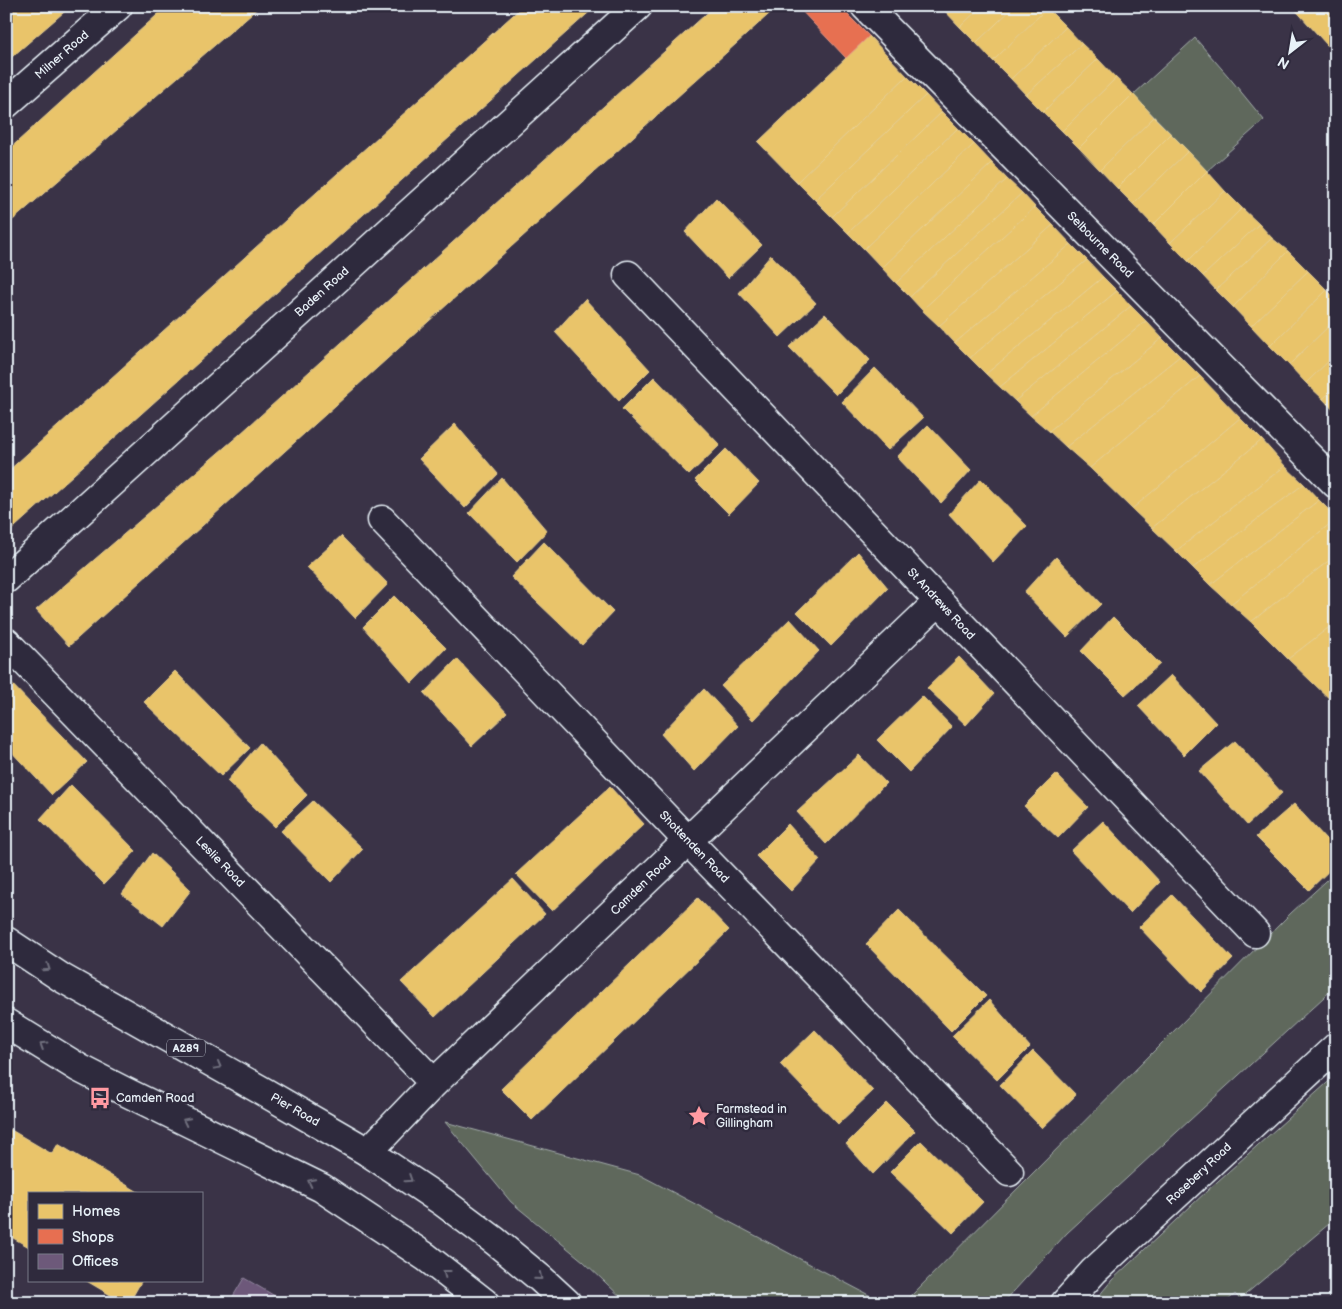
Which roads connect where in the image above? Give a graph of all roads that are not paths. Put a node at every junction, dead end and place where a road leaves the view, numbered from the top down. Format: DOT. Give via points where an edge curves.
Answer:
graph roads {
  1 [pos="118,6"];
  2 [pos="638,6"];
  3 [pos="865,6"];
  4 [pos="6,104"];
  5 [pos="628,274"];
  6 [pos="1336,484"];
  7 [pos="382,520"];
  8 [pos="6,579"];
  9 [pos="939,601"];
  10 [pos="6,642"];
  11 [pos="688,841"];
  12 [pos="1255,933"];
  13 [pos="6,940"];
  14 [pos="6,1023"];
  15 [pos="1336,1047"];
  16 [pos="434,1083"];
  17 [pos="368,1152"];
  18 [pos="1009,1172"];
  19 [pos="485,1303"];
  20 [pos="567,1303"];
  21 [pos="1065,1303"];
  1 -- 4 [label="street, Milner Road"];
  2 -- 8 [label="street, Baden Road"];
  3 -- 6 [label="street, Selbourne Road"];
  5 -- 9 [label="street, St Andrews Road"];
  7 -- 11 [label="street, Shottenden Road"];
  9 -- 11 [label="street, Camden Road"];
  9 -- 12 [label="street, St Andrews Road"];
  10 -- 16 [label="street, Leslie Road"];
  11 -- 16 [label="street, Camden Road"];
  11 -- 18 [label="street, Shottenden Road"];
  13 -- 17 [label="street, Pier Road / A289, one-way" via="62,978"];
  19 -- 14 [label="street, one-way" via="426,1256 322,1188 79,1068"];
  15 -- 21 [label="street, Rosebery Road" via="1094,1271"];
  16 -- 17 [label="street, Camden Road"];
  17 -- 20 [label="street, Pier Road / A289, one-way" via="443,1202 541,1278"];
}
